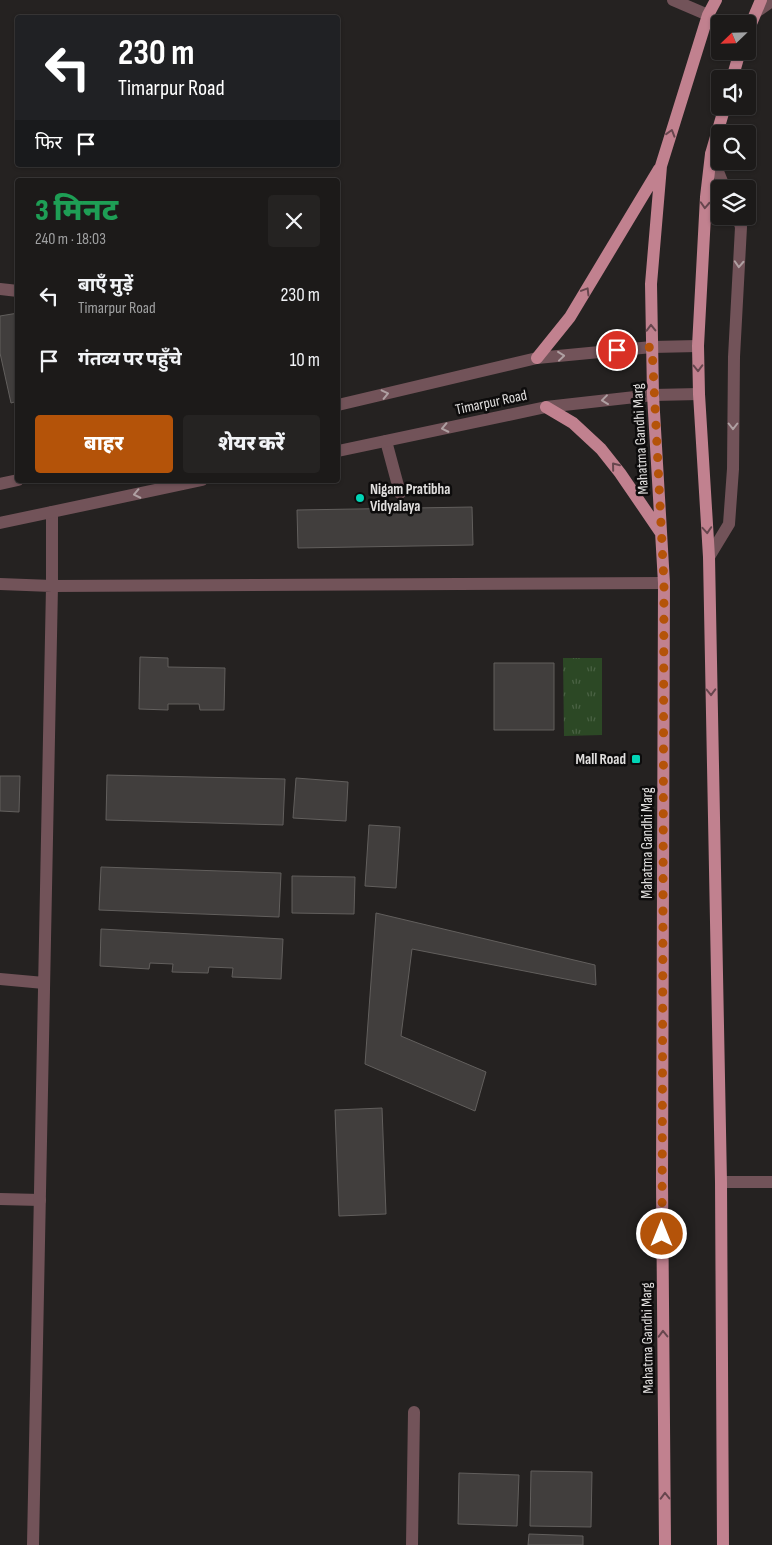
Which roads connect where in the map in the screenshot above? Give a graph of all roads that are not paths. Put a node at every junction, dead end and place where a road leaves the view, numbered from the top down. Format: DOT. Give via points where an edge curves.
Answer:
graph roads {
  1 [pos="673,0"];
  2 [pos="716,0"];
  3 [pos="772,1"];
  4 [pos="758,6"];
  5 [pos="708,15"];
  6 [pos="711,154"];
  7 [pos="661,166"];
  8 [pos="740,225"];
  9 [pos="0,289"];
  10 [pos="15,292"];
  11 [pos="698,346"];
  12 [pos="652,347"];
  13 [pos="537,358"];
  14 [pos="699,394"];
  15 [pos="653,395"];
  16 [pos="340,405"];
  17 [pos="546,407"];
  18 [pos="386,441"];
  19 [pos="340,451"];
  20 [pos="15,481"];
  21 [pos="188,483"];
  22 [pos="0,484"];
  23 [pos="400,493"];
  24 [pos="52,512"];
  25 [pos="0,523"];
  26 [pos="662,535"];
  27 [pos="709,557"];
  28 [pos="664,583"];
  29 [pos="0,584"];
  30 [pos="52,586"];
  31 [pos="0,979"];
  32 [pos="44,983"];
  33 [pos="721,1182"];
  34 [pos="772,1182"];
  35 [pos="0,1199"];
  36 [pos="40,1200"];
  37 [pos="414,1412"];
  38 [pos="33,1545"];
  39 [pos="412,1545"];
  40 [pos="666,1545"];
  41 [pos="724,1545"];
  1 -- 5 [label="street"];
  2 -- 5 [label="main road, Mahatma Gandhi Marg"];
  3 -- 4 [label="street"];
  7 -- 5 [label="main road, Mahatma Gandhi Marg, one-way"];
  6 -- 11 [label="main road, one-way"];
  12 -- 7 [label="main road, Mahatma Gandhi Marg, one-way" via="651,284"];
  13 -- 7 [label="main road, one-way" via="570,317"];
  8 -- 27 [label="street, one-way" via="729,524"];
  9 -- 10 [label="street"];
  11 -- 12 [label="street, Timarpur Road"];
  11 -- 14 [label="main road, one-way"];
  13 -- 12 [label="street, Timarpur Road, one-way"];
  12 -- 15 [label="main road, Mahatma Gandhi Marg"];
  16 -- 13 [label="street, Timarpur Road, one-way"];
  14 -- 15 [label="street, Timarpur Road"];
  14 -- 27 [label="main road, one-way"];
  15 -- 17 [label="street, Timarpur Road, one-way"];
  15 -- 26 [label="main road, Mahatma Gandhi Marg"];
  17 -- 18 [label="street, Timarpur Road, one-way"];
  26 -- 17 [label="main road, one-way" via="601,449 573,423"];
  18 -- 19 [label="street, Timarpur Road"];
  18 -- 23 [label="street"];
  20 -- 22 [label="street"];
  21 -- 24 [label="street, one-way"];
  24 -- 25 [label="street"];
  24 -- 30 [label="street"];
  26 -- 28 [label="main road, Mahatma Gandhi Marg"];
  27 -- 33 [label="main road, one-way"];
  28 -- 30 [label="street"];
  40 -- 28 [label="main road, Mahatma Gandhi Marg, one-way" via="662,1182"];
  29 -- 30 [label="street"];
  30 -- 32 [label="street"];
  31 -- 32 [label="street"];
  32 -- 36 [label="street"];
  33 -- 34 [label="street"];
  33 -- 41 [label="main road"];
  35 -- 36 [label="street"];
  36 -- 38 [label="street"];
  37 -- 39 [label="street"];
}
